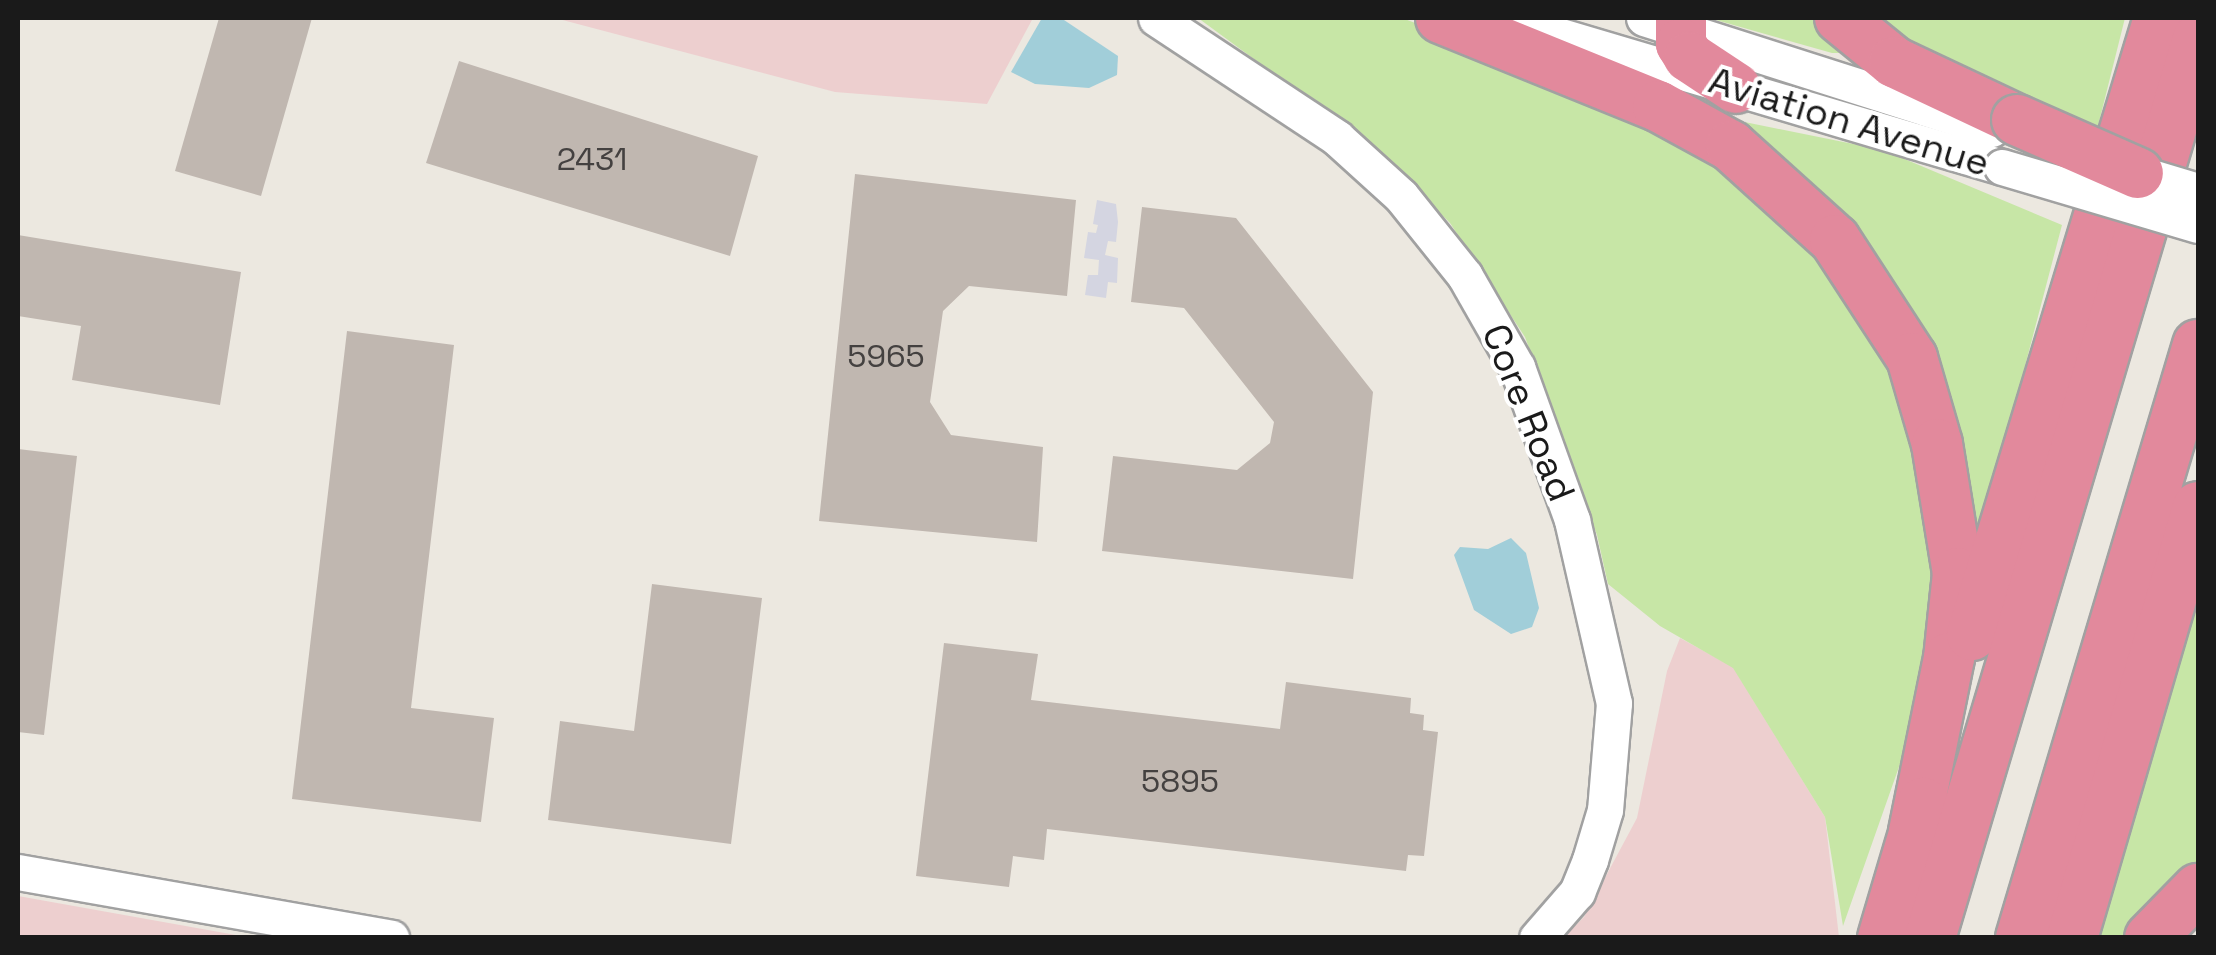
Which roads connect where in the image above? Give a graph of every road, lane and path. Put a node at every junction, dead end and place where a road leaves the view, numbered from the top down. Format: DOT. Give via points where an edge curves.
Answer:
graph roads {
  1 [pos="1156,18"];
  2 [pos="1441,18"];
  3 [pos="1500,18"];
  4 [pos="1840,18"];
  5 [pos="2147,18"];
  6 [pos="2159,18"];
  7 [pos="1668,21"];
  8 [pos="2198,40"];
  9 [pos="1736,88"];
  10 [pos="2010,141"];
  11 [pos="2131,153"];
  12 [pos="2198,191"];
  13 [pos="2198,225"];
  14 [pos="2198,345"];
  15 [pos="2198,507"];
  16 [pos="1914,832"];
  17 [pos="18,872"];
  18 [pos="2198,889"];
  19 [pos="391,938"];
  20 [pos="1537,938"];
  21 [pos="1883,938"];
  22 [pos="1930,938"];
  23 [pos="2021,938"];
  24 [pos="2072,938"];
  25 [pos="2150,938"];
  1 -- 20 [label="street, Core Road" via="1336,138 1402,196 1465,276 1516,367 1572,520 1614,703 1610,773 1590,860 1577,892"];
  2 -- 16 [label="highway" via="1658,106 1731,146 1835,240 1912,358 1937,444 1958,574 1949,658"];
  3 -- 9 [label="street, Aviation Avenue"];
  4 -- 10 [label="highway"];
  5 -- 11 [label="highway"];
  6 -- 11 [label="highway"];
  7 -- 9 [label="highway" via="1689,57"];
  7 -- 10 [label="street, Aviation Avenue"];
  8 -- 22 [label="highway"];
  9 -- 10 [label="street, Aviation Avenue"];
  10 -- 11 [label="highway, bridge"];
  10 -- 13 [label="street, Aviation Avenue, bridge"];
  11 -- 12 [label="street, bridge"];
  11 -- 16 [label="highway"];
  14 -- 23 [label="highway"];
  15 -- 24 [label="highway"];
  16 -- 21 [label="highway"];
  17 -- 19 [label="street"];
  18 -- 25 [label="highway"];
}
